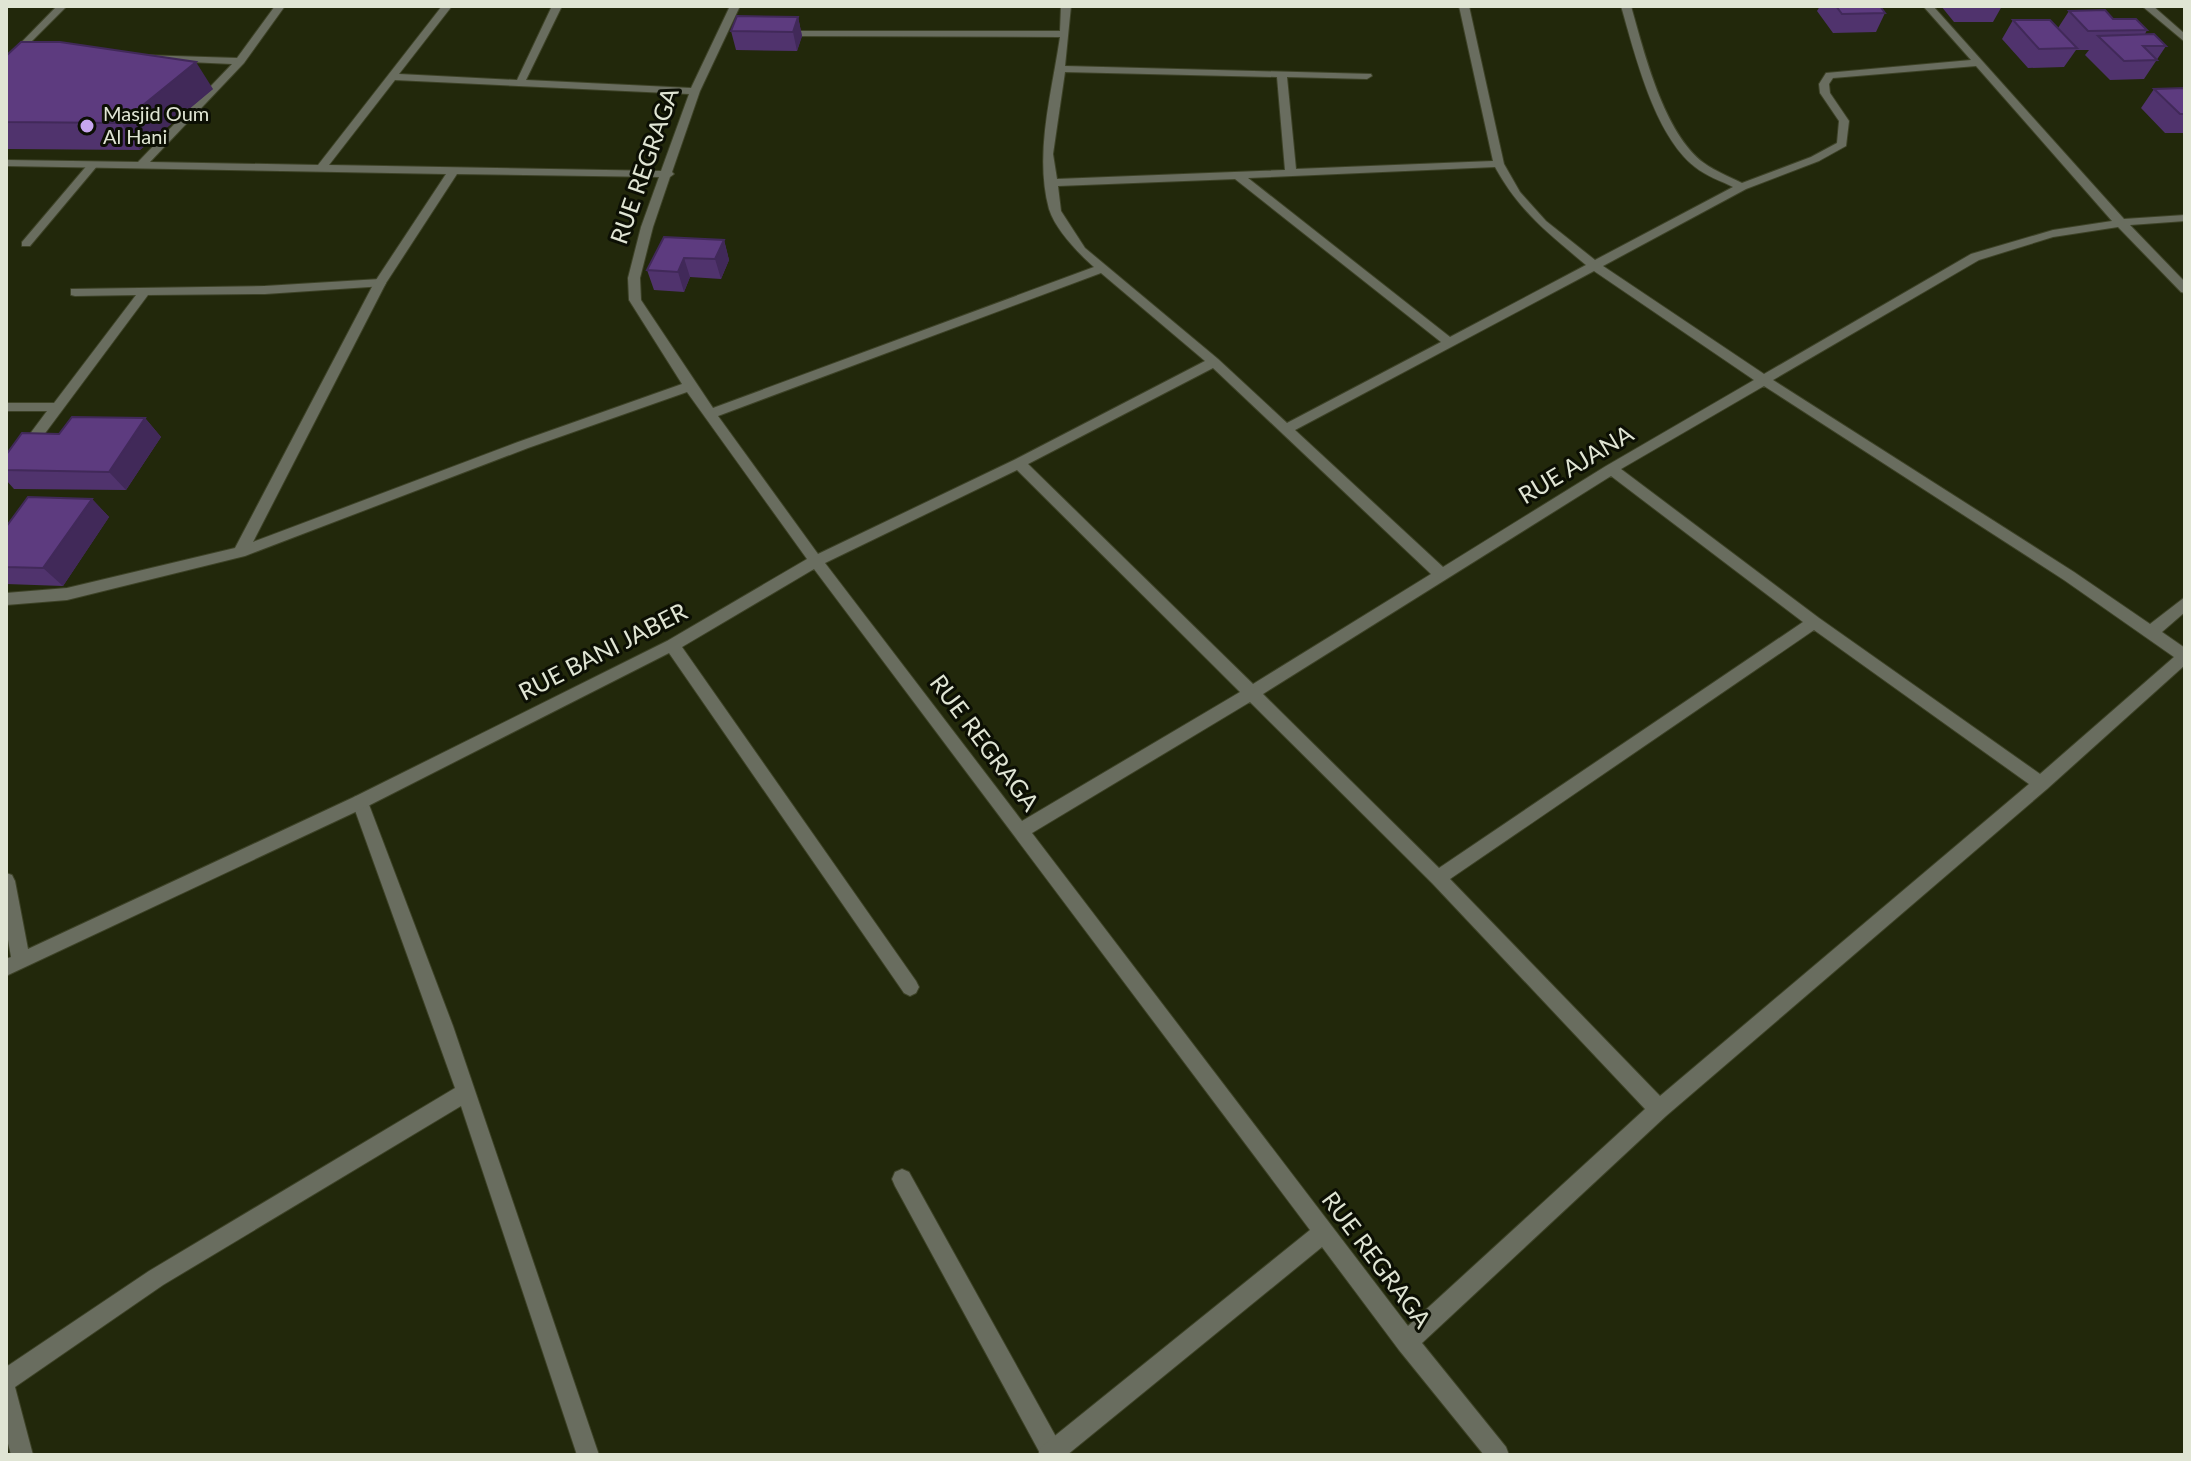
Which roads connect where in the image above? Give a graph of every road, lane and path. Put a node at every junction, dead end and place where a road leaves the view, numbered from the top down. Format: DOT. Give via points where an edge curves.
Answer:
graph roads {
  1 [pos="62,6"];
  2 [pos="280,6"];
  3 [pos="447,6"];
  4 [pos="557,6"];
  5 [pos="735,6"];
  6 [pos="1066,6"];
  7 [pos="1464,6"];
  8 [pos="1626,6"];
  9 [pos="1928,6"];
  10 [pos="2147,6"];
  11 [pos="770,33"];
  12 [pos="1065,34"];
  13 [pos="2185,39"];
  14 [pos="20,51"];
  15 [pos="35,52"];
  16 [pos="130,56"];
  17 [pos="240,61"];
  18 [pos="1976,63"];
  19 [pos="6,64"];
  20 [pos="1060,69"];
  21 [pos="1282,74"];
  22 [pos="1367,76"];
  23 [pos="393,77"];
  24 [pos="520,83"];
  25 [pos="695,91"];
  26 [pos="6,163"];
  27 [pos="1499,164"];
  28 [pos="93,165"];
  29 [pos="140,166"];
  30 [pos="323,166"];
  31 [pos="453,171"];
  32 [pos="1291,173"];
  33 [pos="668,174"];
  34 [pos="1237,175"];
  35 [pos="1052,183"];
  36 [pos="1742,187"];
  37 [pos="2185,218"];
  38 [pos="2119,221"];
  39 [pos="26,244"];
  40 [pos="1595,266"];
  41 [pos="1103,268"];
  42 [pos="380,283"];
  43 [pos="2185,289"];
  44 [pos="145,291"];
  45 [pos="75,292"];
  46 [pos="1450,343"];
  47 [pos="1214,362"];
  48 [pos="1765,378"];
  49 [pos="690,386"];
  50 [pos="6,407"];
  51 [pos="60,407"];
  52 [pos="710,414"];
  53 [pos="1285,430"];
  54 [pos="1019,463"];
  55 [pos="1611,469"];
  56 [pos="6,476"];
  57 [pos="240,552"];
  58 [pos="816,561"];
  59 [pos="1441,574"];
  60 [pos="6,599"];
  61 [pos="2185,603"];
  62 [pos="1814,622"];
  63 [pos="2153,631"];
  64 [pos="672,645"];
  65 [pos="2185,656"];
  66 [pos="1250,694"];
  67 [pos="2041,784"];
  68 [pos="360,802"];
  69 [pos="1020,831"];
  70 [pos="1438,878"];
  71 [pos="6,881"];
  72 [pos="14,965"];
  73 [pos="910,987"];
  74 [pos="464,1093"];
  75 [pos="1659,1109"];
  76 [pos="902,1179"];
  77 [pos="1324,1232"];
  78 [pos="1407,1342"];
  79 [pos="6,1380"];
  80 [pos="6,1392"];
  81 [pos="1050,1454"];
  82 [pos="22,1455"];
  83 [pos="588,1455"];
  84 [pos="1498,1455"];
  1 -- 14 [label="street"];
  2 -- 17 [label="street"];
  3 -- 23 [label="street"];
  4 -- 24 [label="street"];
  5 -- 25 [label="street, RUE REGRAGA" via="731,33"];
  6 -- 12 [label="street"];
  7 -- 27 [label="street"];
  8 -- 36 [label="street" via="1678,143 1698,164"];
  9 -- 18 [label="street"];
  10 -- 13 [label="street"];
  11 -- 12 [label="street"];
  12 -- 20 [label="street"];
  14 -- 15 [label="street"];
  14 -- 19 [label="street"];
  16 -- 17 [label="street"];
  17 -- 29 [label="street"];
  18 -- 36 [label="street" via="1830,75 1825,93 1844,121 1842,144"];
  18 -- 38 [label="street"];
  20 -- 21 [label="street"];
  20 -- 35 [label="street" via="1048,154"];
  21 -- 22 [label="street"];
  21 -- 32 [label="street"];
  23 -- 24 [label="street"];
  23 -- 30 [label="street"];
  24 -- 25 [label="street"];
  25 -- 33 [label="street, RUE REGRAGA"];
  26 -- 28 [label="street"];
  27 -- 32 [label="street"];
  27 -- 40 [label="street" via="1515,193 1542,223"];
  28 -- 29 [label="street"];
  28 -- 39 [label="street"];
  29 -- 30 [label="street"];
  30 -- 31 [label="street"];
  31 -- 33 [label="street"];
  31 -- 42 [label="street"];
  32 -- 34 [label="street"];
  33 -- 49 [label="street, RUE REGRAGA" via="647,227 634,278 635,300"];
  34 -- 35 [label="street"];
  34 -- 46 [label="street"];
  35 -- 41 [label="street" via="1055,211 1081,250"];
  36 -- 40 [label="street"];
  37 -- 38 [label="street, RUE AJANA"];
  38 -- 43 [label="street"];
  38 -- 48 [label="street, RUE AJANA" via="2027,238 1975,257"];
  40 -- 46 [label="street"];
  40 -- 48 [label="street"];
  41 -- 47 [label="street"];
  41 -- 52 [label="street"];
  42 -- 44 [label="street"];
  42 -- 57 [label="street"];
  44 -- 45 [label="street"];
  44 -- 51 [label="street"];
  46 -- 53 [label="street"];
  47 -- 53 [label="street"];
  47 -- 54 [label="street, RUE BANI JABER"];
  48 -- 55 [label="street, RUE AJANA"];
  48 -- 63 [label="street"];
  49 -- 52 [label="street, RUE REGRAGA"];
  49 -- 57 [label="street"];
  50 -- 51 [label="street"];
  51 -- 56 [label="street"];
  52 -- 58 [label="street, RUE REGRAGA"];
  53 -- 59 [label="street"];
  54 -- 58 [label="street, RUE BANI JABER"];
  54 -- 66 [label="street"];
  55 -- 59 [label="street, RUE AJANA"];
  55 -- 62 [label="street"];
  57 -- 60 [label="street" via="67,594"];
  58 -- 64 [label="street, RUE BANI JABER"];
  58 -- 69 [label="street, RUE REGRAGA"];
  59 -- 66 [label="street, RUE AJANA"];
  61 -- 63 [label="street"];
  62 -- 67 [label="street"];
  62 -- 70 [label="street"];
  63 -- 65 [label="street"];
  64 -- 68 [label="street, RUE BANI JABER"];
  64 -- 73 [label="street"];
  65 -- 67 [label="street"];
  66 -- 69 [label="street, RUE AJANA"];
  66 -- 70 [label="street"];
  67 -- 75 [label="street"];
  68 -- 72 [label="street, RUE BANI JABER"];
  68 -- 74 [label="street"];
  69 -- 77 [label="street, RUE REGRAGA"];
  70 -- 75 [label="street"];
  71 -- 72 [label="street"];
  74 -- 79 [label="street" via="156,1278"];
  74 -- 83 [label="street"];
  75 -- 78 [label="street"];
  76 -- 81 [label="street"];
  77 -- 78 [label="street, RUE REGRAGA"];
  77 -- 81 [label="street"];
  78 -- 84 [label="street, RUE REGRAGA"];
  80 -- 82 [label="street"];
}
